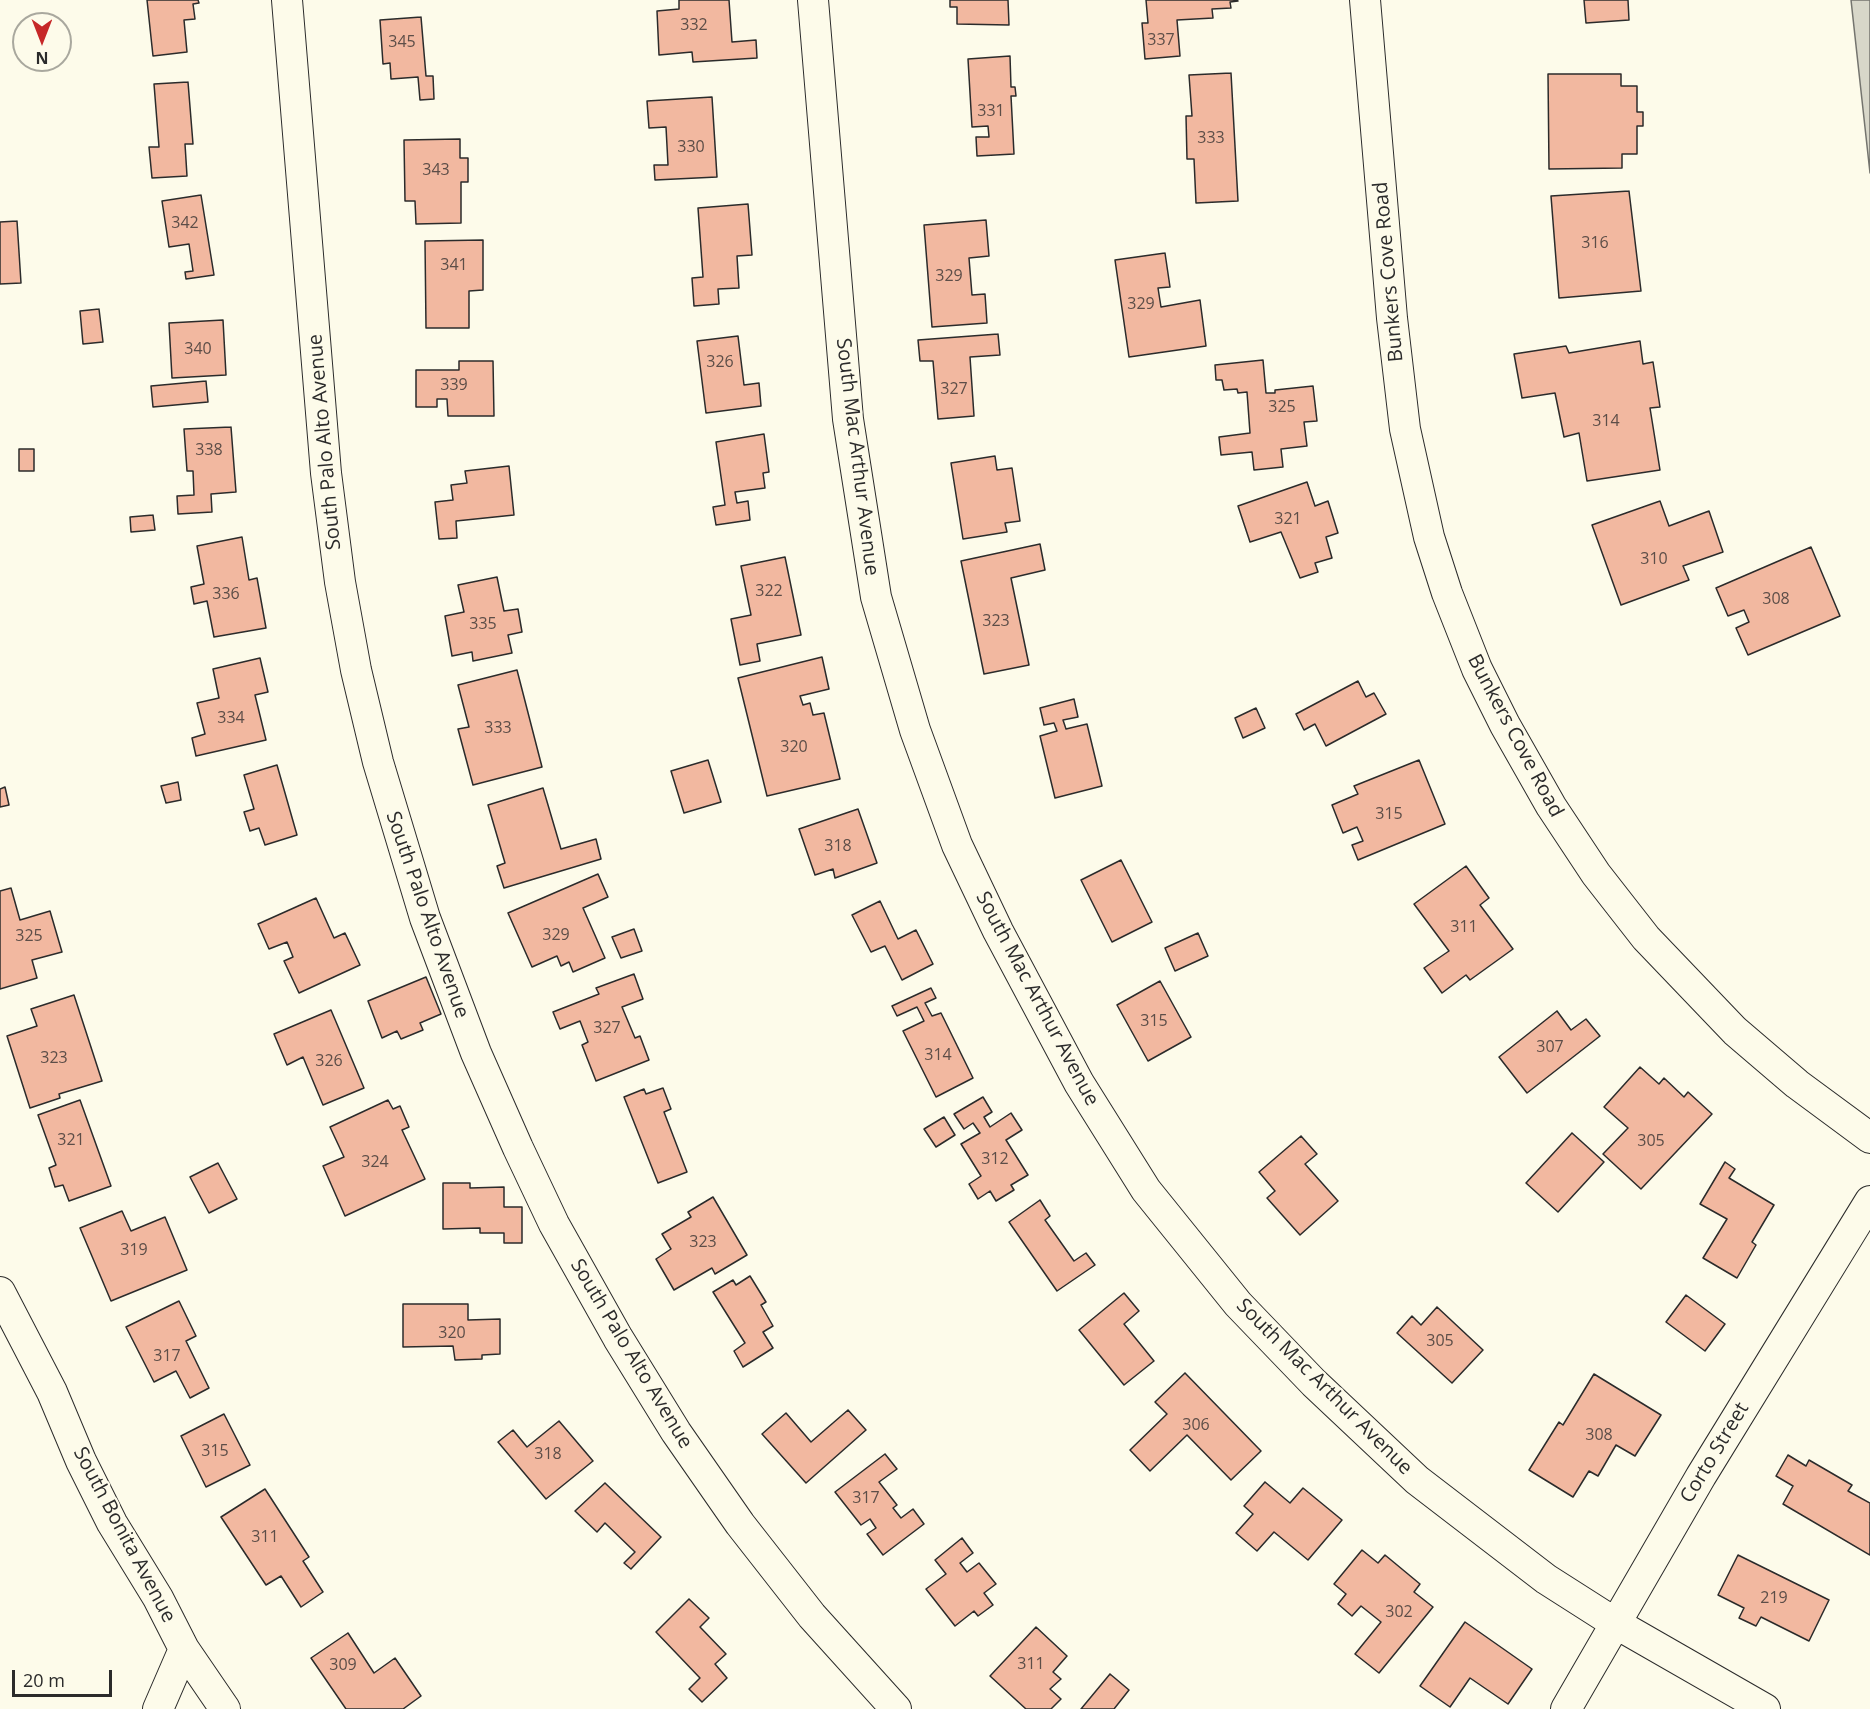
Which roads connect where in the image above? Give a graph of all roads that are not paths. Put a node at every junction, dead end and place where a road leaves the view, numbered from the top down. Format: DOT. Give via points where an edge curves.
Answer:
graph roads {
  1 [pos="287,0"];
  2 [pos="813,0"];
  3 [pos="1365,0"];
  4 [pos="1870,1138"];
  5 [pos="1870,1201"];
  6 [pos="0,1292"];
  7 [pos="1614,1623"];
  8 [pos="184,1649"];
  9 [pos="158,1709"];
  10 [pos="225,1709"];
  11 [pos="896,1709"];
  12 [pos="1566,1709"];
  13 [pos="1765,1709"];
  1 -- 11 [label="street, South Palo Alto Avenue" via="326,472 340,582 378,762 425,918 472,1045 518,1148 554,1224 612,1329 676,1432 740,1524 812,1616"];
  2 -- 7 [label="street, South Mac Arthur Avenue" via="848,419 876,597 928,771 957,845 998,931 1112,1139 1162,1212 1238,1304 1314,1383 1417,1480 1524,1563"];
  3 -- 4 [label="street, Bunkers Cove Road" via="1405,429 1429,537 1478,669 1551,806 1596,874 1646,938 1735,1031 1797,1084"];
  5 -- 7 [label="street, Corto Street"];
  6 -- 8 [label="street, South Bonita Avenue" via="52,1392 112,1523"];
  7 -- 12 [label="street, Corto Street"];
  7 -- 13 [label="street, South Mac Arthur Avenue"];
  8 -- 9 [label="street"];
  8 -- 10 [label="street, South Bonita Avenue"];
}
